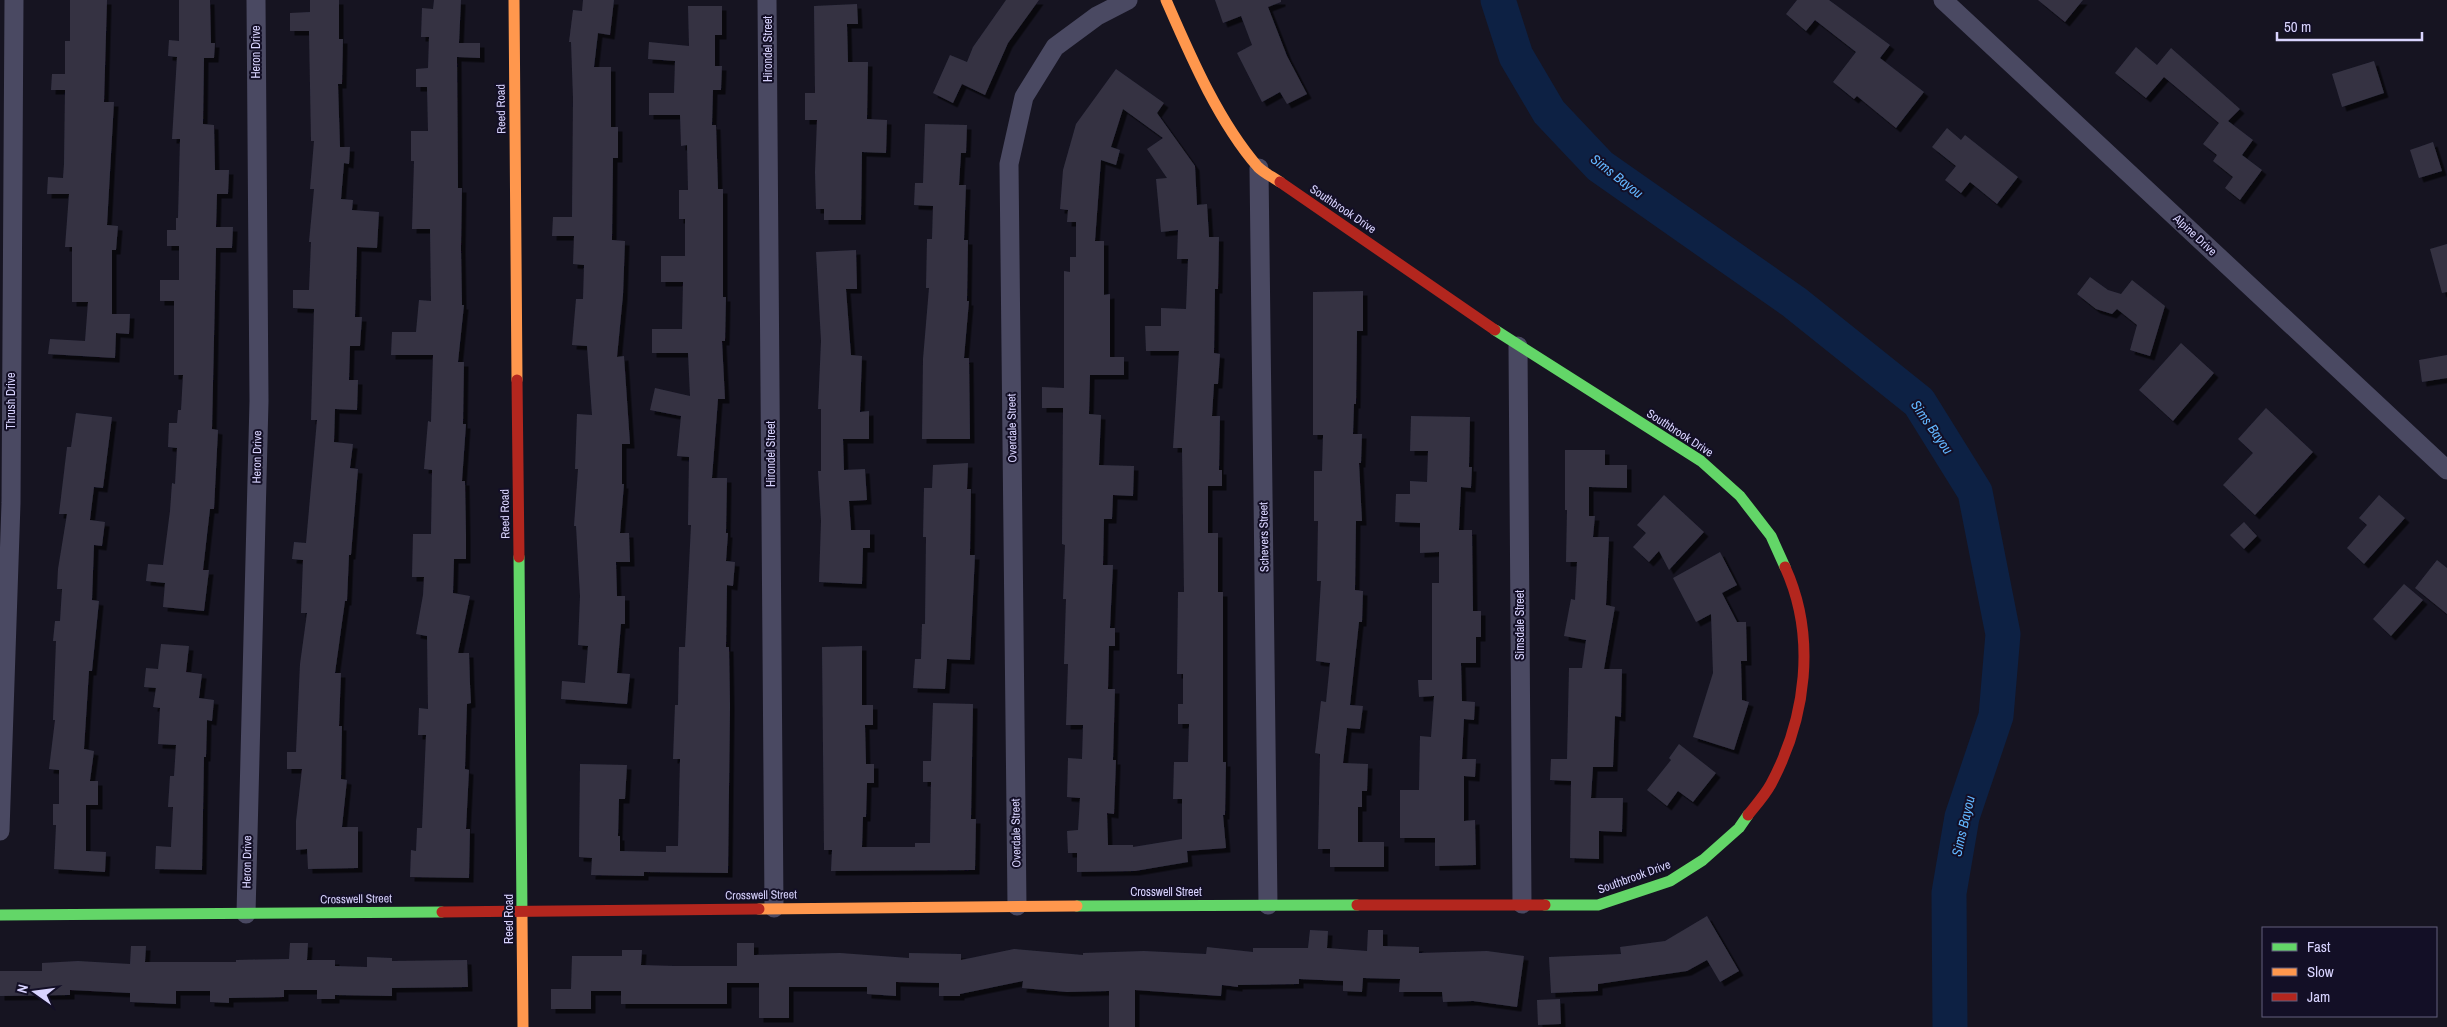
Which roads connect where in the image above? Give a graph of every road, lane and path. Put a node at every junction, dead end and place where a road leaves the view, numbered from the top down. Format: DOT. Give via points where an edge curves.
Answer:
graph roads {
  1 [pos="14,0"];
  2 [pos="256,0"];
  3 [pos="514,0"];
  4 [pos="767,0"];
  5 [pos="1128,0"];
  6 [pos="1166,0"];
  7 [pos="1944,0"];
  8 [pos="1259,168"];
  9 [pos="1518,346"];
  10 [pos="2447,470"];
  11 [pos="0,831"];
  12 [pos="1522,904"];
  13 [pos="1268,905"];
  14 [pos="1017,906"];
  15 [pos="774,908"];
  16 [pos="522,911"];
  17 [pos="246,914"];
  18 [pos="0,915"];
  19 [pos="523,1027"];
  1 -- 11 [label="street, Thrush Drive" via="11,504"];
  2 -- 17 [label="street, Heron Drive" via="259,401"];
  3 -- 16 [label="street, Reed Road"];
  4 -- 15 [label="street, Hirondel Street"];
  5 -- 14 [label="street, Overdale Street" via="1096,16 1055,47 1024,97 1009,164"];
  6 -- 8 [label="street, Southbrook Drive" via="1184,42 1226,121"];
  7 -- 10 [label="street, Alpine Drive"];
  8 -- 9 [label="street, Southbrook Drive"];
  8 -- 13 [label="street, Schevers Street"];
  9 -- 12 [label="street, Simsdale Street"];
  9 -- 12 [label="street, Southbrook Drive" via="1701,461 1740,496 1771,536 1790,578 1802,623 1804,679 1793,734 1770,785 1739,828 1703,860 1670,881 1598,905"];
  12 -- 13 [label="street, Crosswell Street"];
  13 -- 14 [label="street, Crosswell Street"];
  14 -- 15 [label="street, Crosswell Street"];
  15 -- 16 [label="street, Crosswell Street"];
  16 -- 17 [label="street, Crosswell Street"];
  16 -- 19 [label="street, Reed Road"];
  17 -- 18 [label="street, Crosswell Street"];
}
